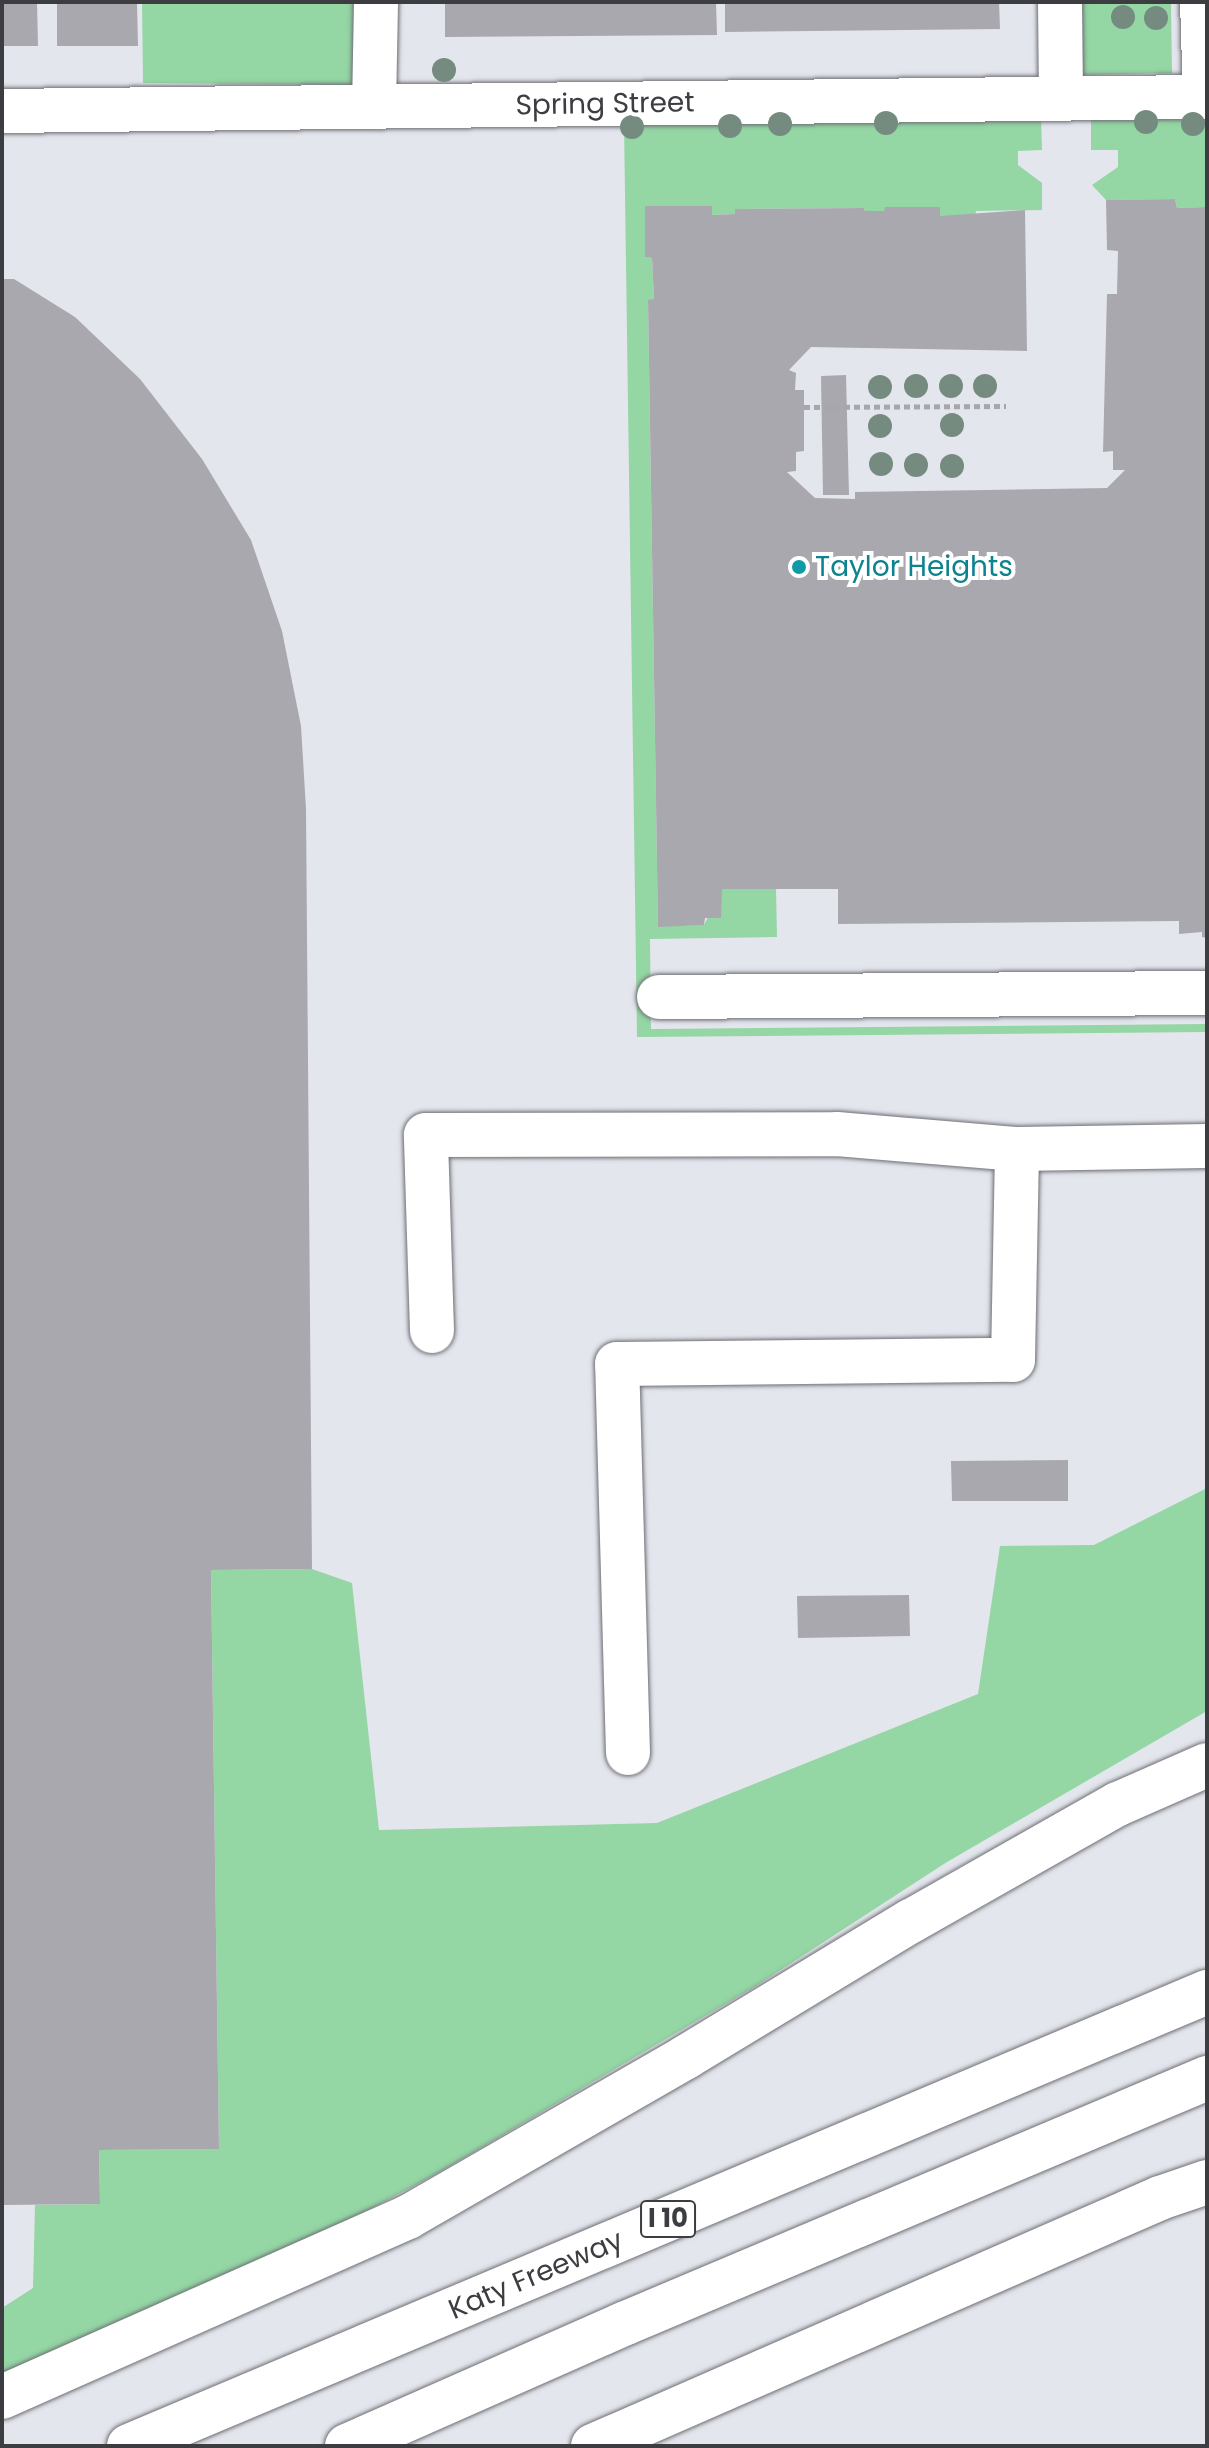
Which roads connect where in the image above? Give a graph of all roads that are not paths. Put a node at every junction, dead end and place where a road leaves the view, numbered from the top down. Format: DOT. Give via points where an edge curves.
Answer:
graph roads {
  1 [pos="376,2"];
  2 [pos="1060,2"];
  3 [pos="1204,10"];
  4 [pos="1061,97"];
  5 [pos="1206,97"];
  6 [pos="374,107"];
  7 [pos="2,111"];
  8 [pos="1207,993"];
  9 [pos="659,997"];
  10 [pos="1207,1146"];
  11 [pos="1017,1149"];
  12 [pos="432,1331"];
  13 [pos="628,1753"];
  14 [pos="1207,1765"];
  15 [pos="1207,1992"];
  16 [pos="1207,2078"];
  17 [pos="1207,2182"];
  18 [pos="2,2397"];
  19 [pos="129,2446"];
  20 [pos="347,2446"];
  21 [pos="593,2446"];
  1 -- 6 [label="main road"];
  2 -- 4 [label="main road"];
  3 -- 5 [label="main road"];
  4 -- 5 [label="main road, Spring Street"];
  4 -- 6 [label="main road, Spring Street"];
  6 -- 7 [label="main road, Spring Street"];
  8 -- 9 [label="main road"];
  10 -- 11 [label="main road"];
  11 -- 12 [label="main road" via="837,1134 426,1135"];
  11 -- 13 [label="main road" via="1013,1360 617,1364"];
  14 -- 18 [label="main road" via="1118,1804 911,1921 408,2217"];
  15 -- 19 [label="main road, Katy Freeway / I 10"];
  16 -- 20 [label="main road"];
  17 -- 21 [label="main road"];
}
